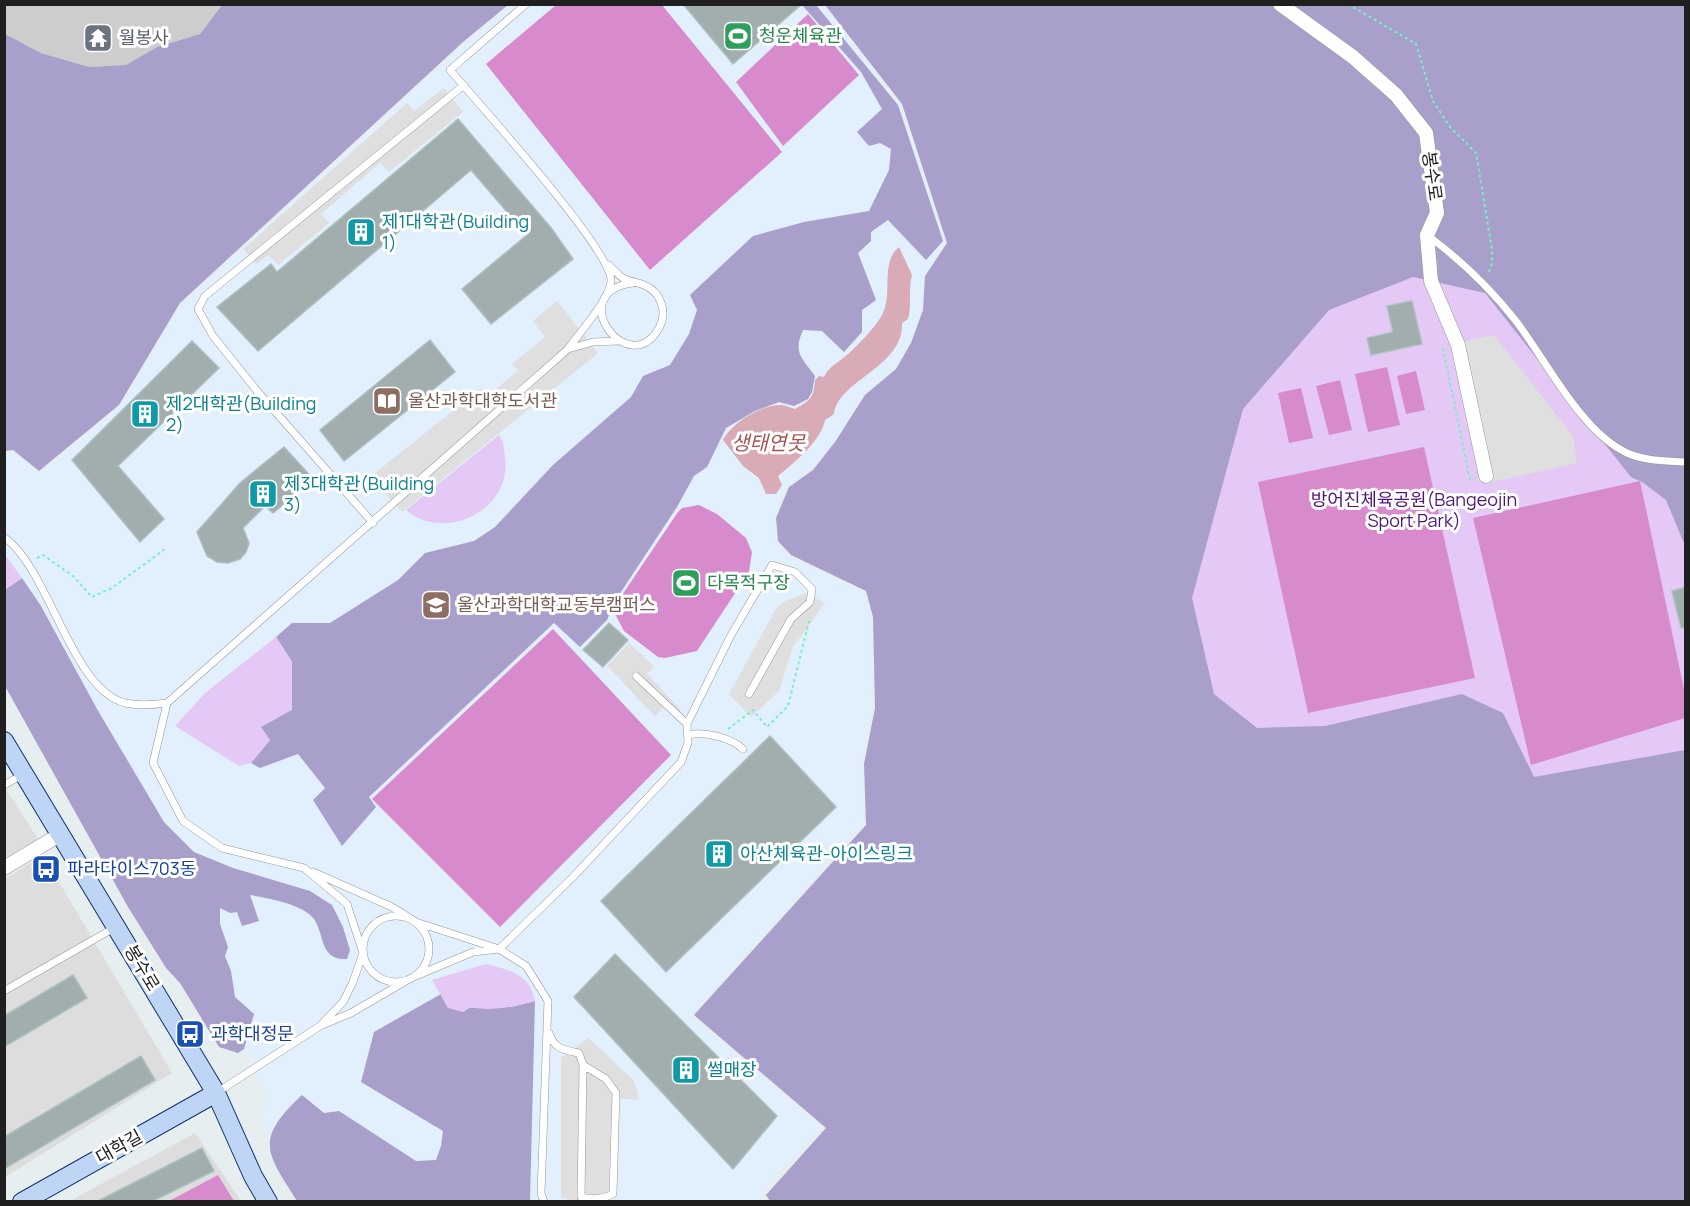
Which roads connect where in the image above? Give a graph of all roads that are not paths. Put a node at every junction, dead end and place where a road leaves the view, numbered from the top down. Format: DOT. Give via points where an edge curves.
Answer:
graph roads {
  1 [pos="526,4"];
  2 [pos="1280,4"];
  3 [pos="464,86"];
  4 [pos="1427,235"];
  5 [pos="609,265"];
  6 [pos="633,282"];
  7 [pos="606,297"];
  8 [pos="619,341"];
  9 [pos="568,349"];
  10 [pos="1686,462"];
  11 [pos="1486,476"];
  12 [pos="373,523"];
  13 [pos="4,537"];
  14 [pos="636,676"];
  15 [pos="749,694"];
  16 [pos="166,703"];
  17 [pos="687,724"];
  18 [pos="688,735"];
  19 [pos="4,741"];
  20 [pos="743,749"];
  21 [pos="25,774"];
  22 [pos="4,785"];
  23 [pos="61,834"];
  24 [pos="4,868"];
  25 [pos="304,868"];
  26 [pos="416,922"];
  27 [pos="117,927"];
  28 [pos="499,949"];
  29 [pos="363,953"];
  30 [pos="411,978"];
  31 [pos="4,991"];
  32 [pos="320,1026"];
  33 [pos="547,1027"];
  34 [pos="583,1065"];
  35 [pos="216,1093"];
  36 [pos="22,1202"];
  37 [pos="268,1202"];
  38 [pos="544,1202"];
  1 -- 3 [label="lane" via="450,70"];
  2 -- 4 [label="street, 봉수로" via="1353,57 1396,95 1426,133 1437,213"];
  3 -- 5 [label="lane" via="567,207"];
  3 -- 12 [label="lane" via="205,296 198,309 213,336 258,392"];
  4 -- 10 [label="lane" via="1463,262 1515,320 1568,398 1594,428 1626,453 1651,460"];
  4 -- 11 [label="street, 봉수로" via="1431,281 1458,345"];
  5 -- 6 [label="lane"];
  5 -- 7 [label="lane" via="612,282"];
  6 -- 7 [label="lane" via="623,284"];
  6 -- 8 [label="lane" via="653,290 663,308 663,318 660,327 646,340 637,344"];
  7 -- 8 [label="lane" via="602,317 605,327"];
  7 -- 9 [label="lane"];
  8 -- 9 [label="lane" via="593,342"];
  9 -- 12 [label="lane"];
  12 -- 16 [label="lane"];
  13 -- 16 [label="lane" via="26,562 100,689 123,702"];
  14 -- 17 [label="lane"];
  15 -- 17 [label="lane" via="791,619 810,602 812,590 795,572 772,565 730,637"];
  16 -- 25 [label="lane" via="153,763 183,821 222,848"];
  17 -- 18 [label="lane"];
  18 -- 20 [label="lane" via="722,738"];
  18 -- 28 [label="lane" via="681,762"];
  19 -- 21 [label="main road, 봉수로"];
  21 -- 22 [label="lane"];
  21 -- 23 [label="main road, 봉수로"];
  23 -- 24 [label="street"];
  23 -- 27 [label="main road, 봉수로"];
  25 -- 26 [label="lane" via="392,907"];
  25 -- 29 [label="lane" via="347,904"];
  26 -- 28 [label="lane"];
  26 -- 29 [label="lane" via="395,916 375,924 363,942"];
  26 -- 30 [label="lane" via="429,951 420,971"];
  27 -- 31 [label="lane"];
  27 -- 35 [label="main road, 봉수로"];
  28 -- 30 [label="lane" via="473,952"];
  28 -- 33 [label="lane" via="526,966 538,982 548,1000"];
  29 -- 30 [label="lane" via="371,971 380,978"];
  29 -- 32 [label="lane" via="343,1002"];
  30 -- 32 [label="lane"];
  32 -- 35 [label="lane"];
  33 -- 34 [label="lane" via="552,1043 579,1053"];
  33 -- 38 [label="lane" via="541,1193"];
  34 -- 34 [label="lane" via="581,1197 589,1199 614,1194 616,1093 606,1079"];
  35 -- 36 [label="main road, 대학길"];
  35 -- 37 [label="main road, 봉수로"];
}
